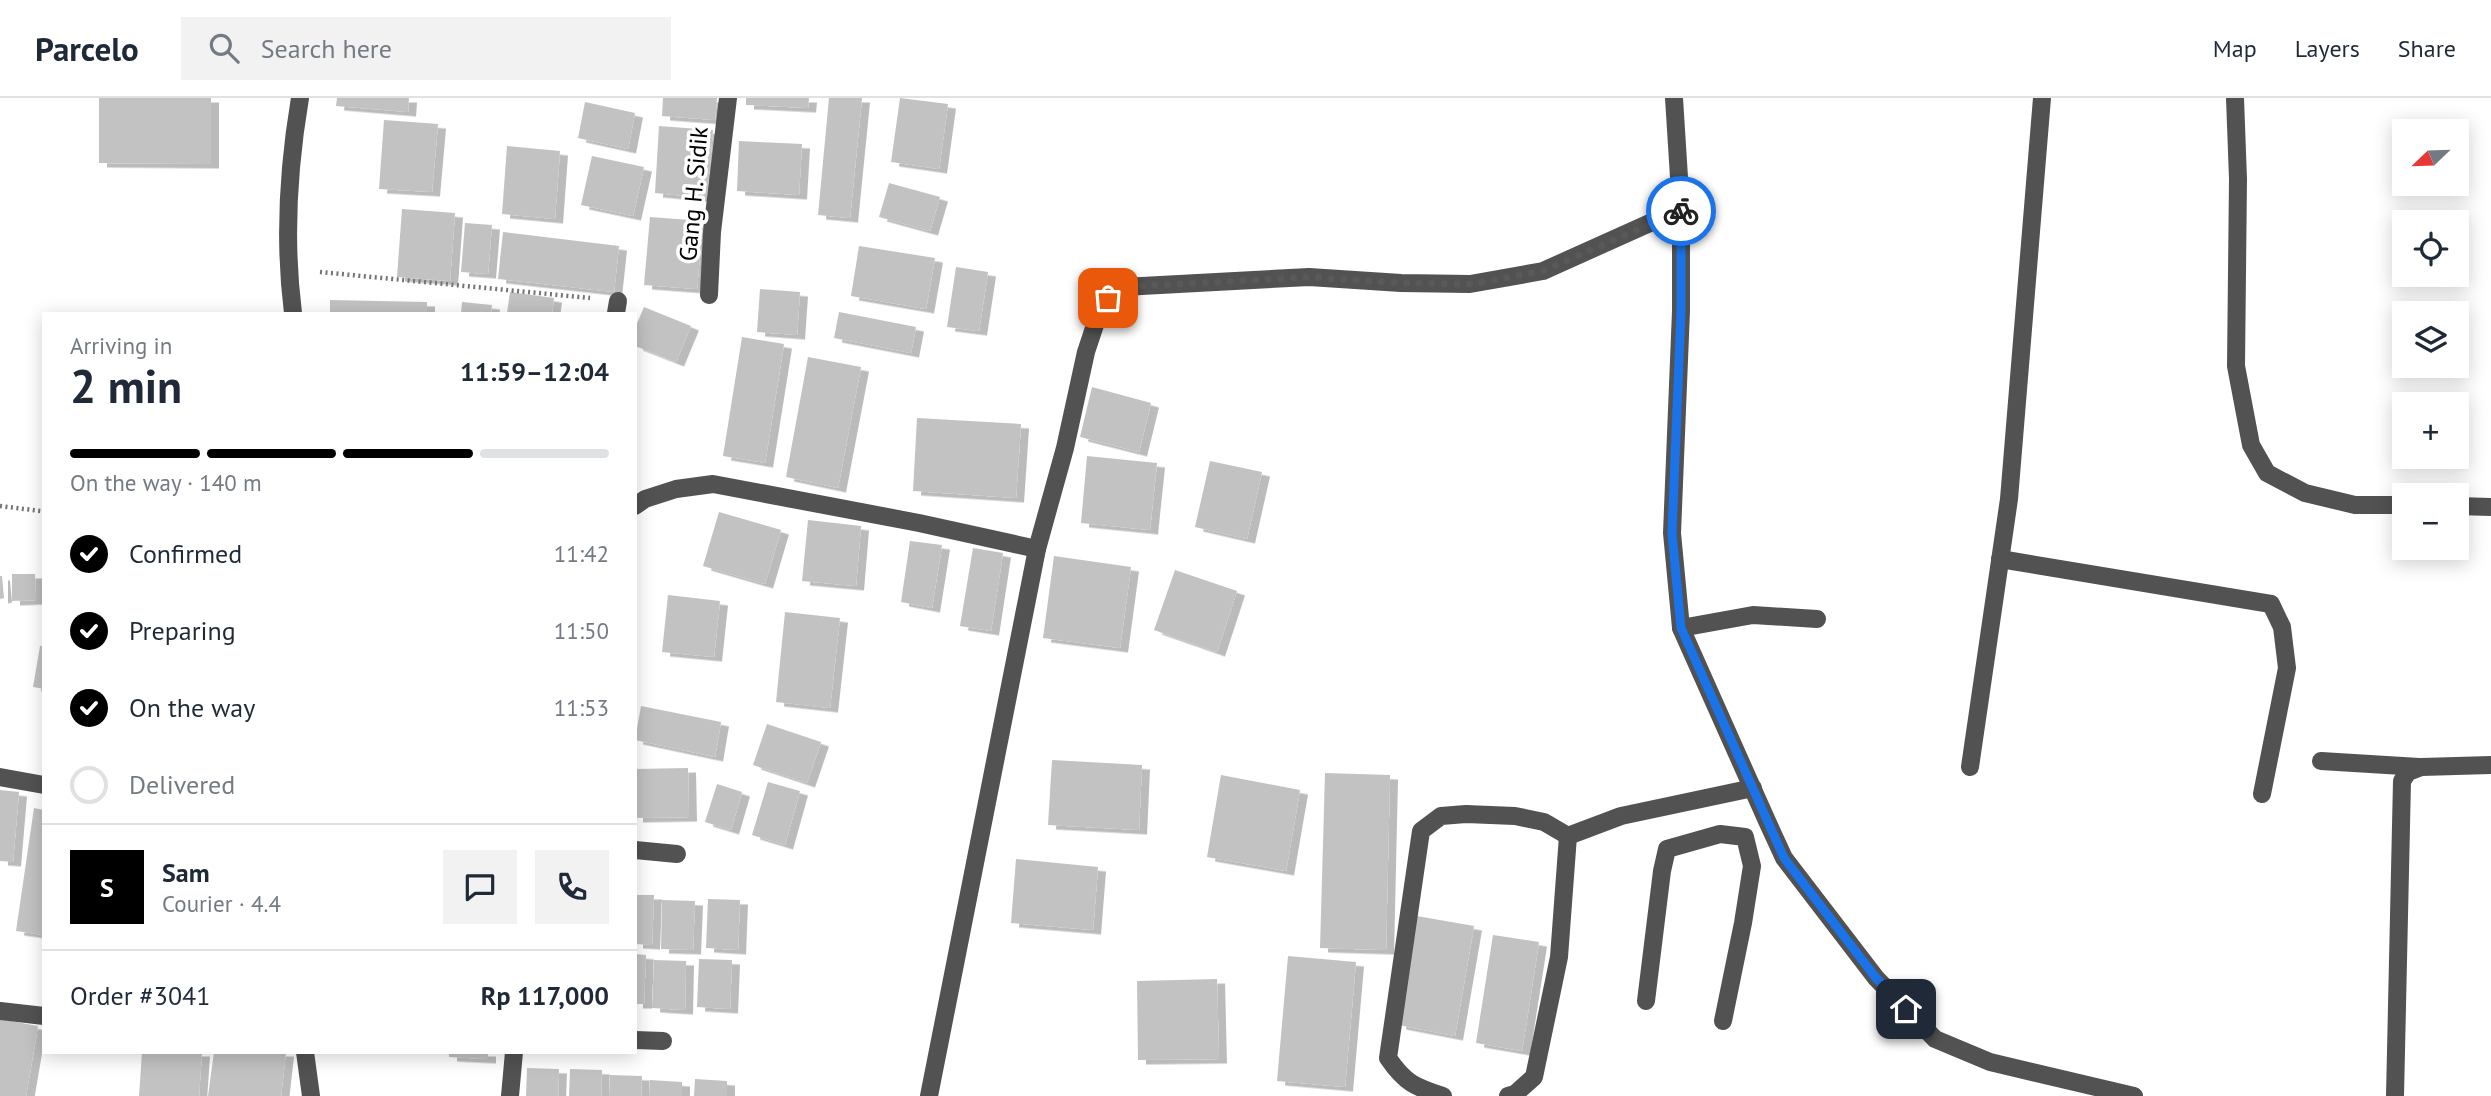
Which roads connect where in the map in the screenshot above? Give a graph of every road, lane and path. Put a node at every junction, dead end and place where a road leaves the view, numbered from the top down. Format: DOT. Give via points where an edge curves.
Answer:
graph roads {
  1 [pos="300,98"];
  2 [pos="728,98"];
  3 [pos="1675,98"];
  4 [pos="2042,98"];
  5 [pos="2235,98"];
  6 [pos="1681,209"];
  7 [pos="288,268"];
  8 [pos="709,295"];
  9 [pos="617,307"];
  10 [pos="293,312"];
  11 [pos="637,505"];
  12 [pos="2392,505"];
  13 [pos="0,506"];
  14 [pos="2469,506"];
  15 [pos="2491,507"];
  16 [pos="41,511"];
  17 [pos="1037,549"];
  18 [pos="2000,559"];
  19 [pos="1817,619"];
  20 [pos="1681,628"];
  21 [pos="2321,761"];
  22 [pos="2491,765"];
  23 [pos="1970,767"];
  24 [pos="2421,767"];
  25 [pos="0,777"];
  26 [pos="42,785"];
  27 [pos="1753,788"];
  28 [pos="2262,794"];
  29 [pos="1767,821"];
  30 [pos="1568,835"];
  31 [pos="1745,837"];
  32 [pos="637,850"];
  33 [pos="677,855"];
  34 [pos="1646,1001"];
  35 [pos="0,1011"];
  36 [pos="42,1016"];
  37 [pos="1723,1021"];
  38 [pos="637,1040"];
  39 [pos="663,1041"];
  40 [pos="305,1054"];
  41 [pos="514,1054"];
  42 [pos="311,1096"];
  43 [pos="510,1096"];
  44 [pos="929,1096"];
  45 [pos="1443,1096"];
  46 [pos="1508,1096"];
  47 [pos="2134,1096"];
  48 [pos="2395,1096"];
  1 -- 7 [label="street" via="291,151"];
  2 -- 8 [label="street, Gang H. Sidik"];
  3 -- 6 [label="street"];
  4 -- 18 [label="street"];
  5 -- 12 [label="street" via="2236,366 2251,445 2267,473 2305,493 2355,505"];
  6 -- 17 [label="street" via="1543,271 1470,284 1309,277 1124,287 1108,298 1086,352"];
  6 -- 20 [label="street" via="1672,533"];
  7 -- 9 [label="path"];
  7 -- 10 [label="street"];
  11 -- 17 [label="street" via="676,489 713,484"];
  13 -- 16 [label="path"];
  14 -- 15 [label="street"];
  17 -- 44 [label="street"];
  18 -- 23 [label="street"];
  18 -- 28 [label="street" via="2271,604 2282,627 2287,668"];
  19 -- 20 [label="street" via="1753,615"];
  20 -- 27 [label="street"];
  21 -- 24 [label="street"];
  22 -- 24 [label="street"];
  24 -- 48 [label="street" via="2408,772 2402,781"];
  25 -- 26 [label="street"];
  27 -- 29 [label="street"];
  27 -- 30 [label="street" via="1621,816"];
  29 -- 31 [label="street"];
  29 -- 47 [label="street" via="1784,858 1876,978 1935,1039 1990,1062"];
  30 -- 45 [label="street" via="1544,822 1515,816 1466,814 1441,816 1421,831 1388,1058 1417,1088"];
  30 -- 46 [label="street" via="1559,957 1534,1077"];
  31 -- 34 [label="street" via="1720,834 1667,849"];
  31 -- 37 [label="street" via="1752,866"];
  32 -- 33 [label="street"];
  35 -- 36 [label="street"];
  38 -- 39 [label="street"];
  40 -- 42 [label="street"];
  41 -- 43 [label="street"];
}
